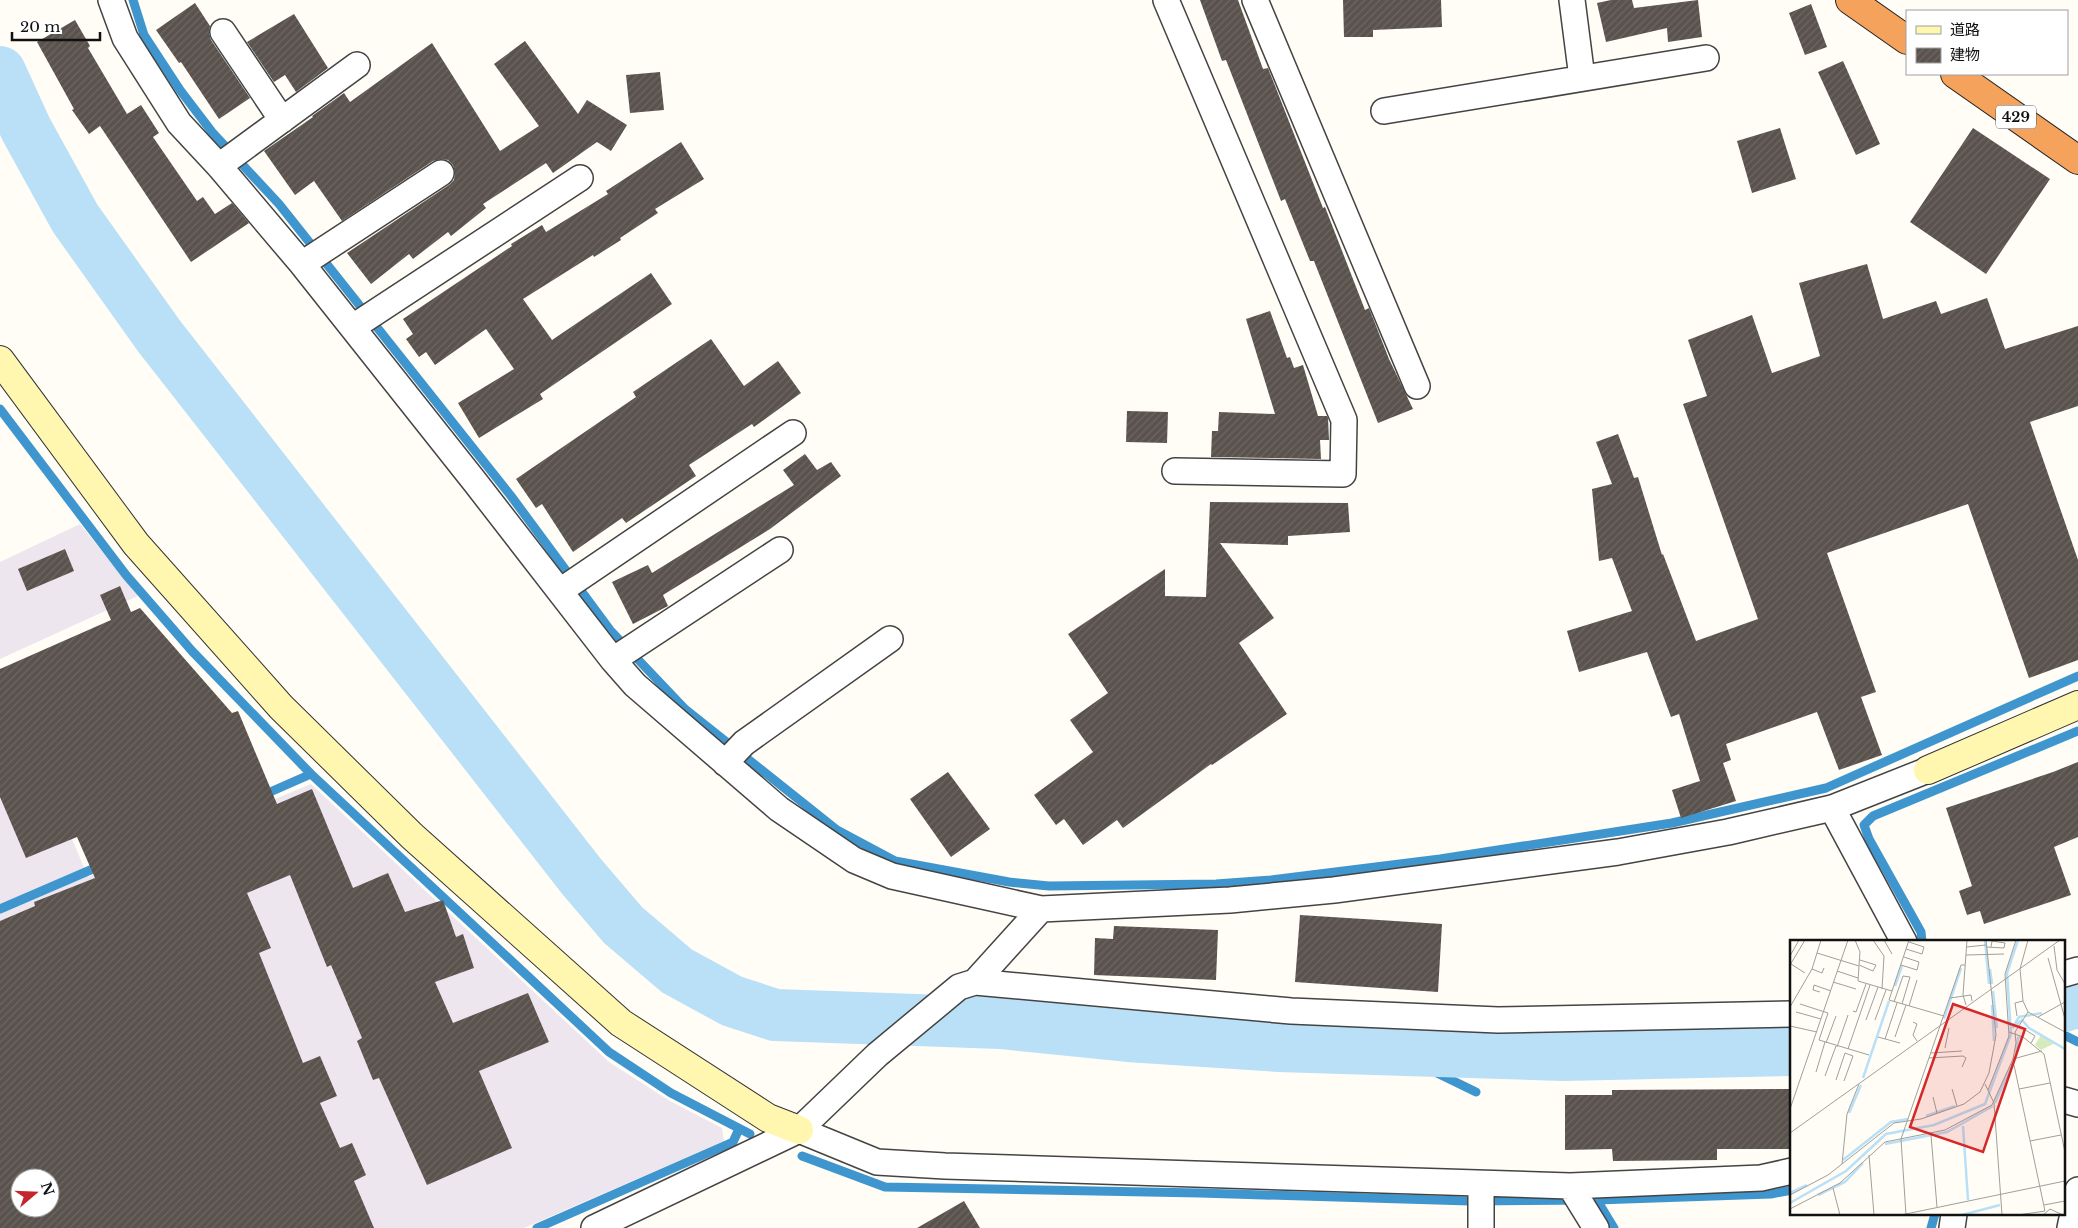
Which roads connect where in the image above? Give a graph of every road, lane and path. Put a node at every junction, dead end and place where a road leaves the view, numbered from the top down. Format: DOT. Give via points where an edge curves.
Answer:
graph roads {
  1 [pos="111,0"];
  2 [pos="1166,0"];
  3 [pos="1255,0"];
  4 [pos="1572,0"];
  5 [pos="1850,0"];
  6 [pos="223,32"];
  7 [pos="1906,39"];
  8 [pos="1706,58"];
  9 [pos="357,65"];
  10 [pos="1956,75"];
  11 [pos="1582,78"];
  12 [pos="1384,111"];
  13 [pos="282,120"];
  14 [pos="230,158"];
  15 [pos="2078,160"];
  16 [pos="441,173"];
  17 [pos="580,178"];
  18 [pos="312,257"];
  19 [pos="364,320"];
  20 [pos="0,360"];
  21 [pos="1417,386"];
  22 [pos="793,433"];
  23 [pos="1175,471"];
  24 [pos="780,550"];
  25 [pos="570,584"];
  26 [pos="890,638"];
  27 [pos="624,653"];
  28 [pos="2078,705"];
  29 [pos="734,754"];
  30 [pos="1928,770"];
  31 [pos="1832,808"];
  32 [pos="1041,909"];
  33 [pos="1903,940"];
  34 [pos="967,984"];
  35 [pos="1790,1014"];
  36 [pos="799,1130"];
  37 [pos="1790,1171"];
  38 [pos="2078,1190"];
  39 [pos="1576,1195"];
  40 [pos="1481,1203"];
  41 [pos="594,1228"];
  42 [pos="1596,1228"];
  43 [pos="2070,1228"];
  1 -- 14 [label="street" via="125,38 179,123"];
  2 -- 23 [label="street" via="1344,420 1343,474"];
  3 -- 21 [label="street"];
  4 -- 11 [label="street"];
  5 -- 7 [label="highway"];
  6 -- 13 [label="street"];
  8 -- 11 [label="street"];
  9 -- 13 [label="street"];
  10 -- 15 [label="highway, 429"];
  11 -- 12 [label="street"];
  13 -- 14 [label="street"];
  14 -- 18 [label="street"];
  16 -- 18 [label="street"];
  17 -- 19 [label="street"];
  18 -- 19 [label="street"];
  19 -- 25 [label="street"];
  20 -- 36 [label="street" via="136,544 281,707 412,836 620,1023 768,1118"];
  22 -- 25 [label="street"];
  24 -- 27 [label="street"];
  25 -- 27 [label="street"];
  26 -- 29 [label="street"];
  27 -- 29 [label="street" via="635,685"];
  28 -- 30 [label="street"];
  29 -- 32 [label="street" via="779,810 854,860 892,876"];
  30 -- 31 [label="street"];
  31 -- 32 [label="street" via="1728,832 1618,852 1410,880 1230,900"];
  31 -- 33 [label="street"];
  32 -- 34 [label="street"];
  34 -- 35 [label="street" via="1291,1011 1498,1020"];
  34 -- 36 [label="street" via="877,1055"];
  36 -- 40 [label="street" via="877,1162"];
  36 -- 41 [label="street"];
  37 -- 39 [label="street" via="1761,1178"];
  38 -- 43 [label="street"];
  39 -- 40 [label="street"];
  39 -- 42 [label="street"];
}
